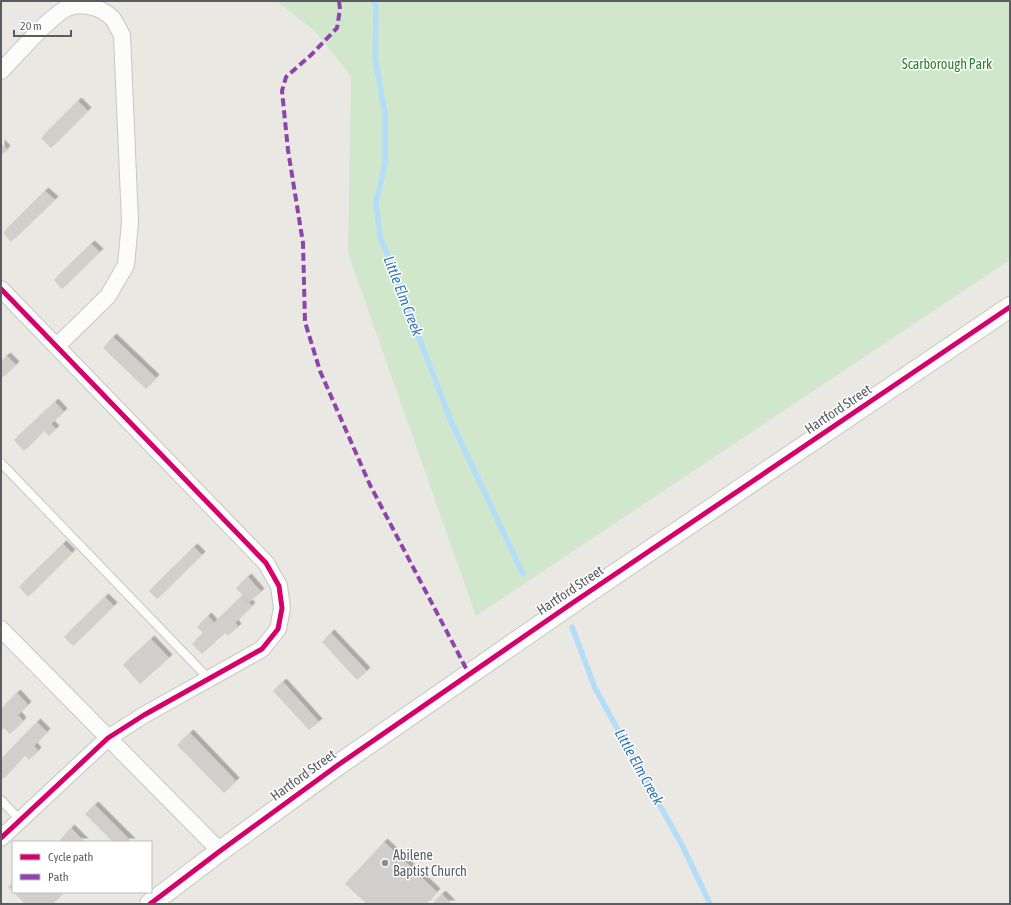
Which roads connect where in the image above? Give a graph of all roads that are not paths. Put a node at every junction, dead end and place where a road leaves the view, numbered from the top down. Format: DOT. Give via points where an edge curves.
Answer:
graph roads {
  1 [pos="1,71"];
  2 [pos="1,289"];
  3 [pos="1010,307"];
  4 [pos="57,346"];
  5 [pos="1,463"];
  6 [pos="1,629"];
  7 [pos="209,679"];
  8 [pos="108,738"];
  9 [pos="1,800"];
  10 [pos="20,820"];
  11 [pos="1,838"];
  12 [pos="220,851"];
  13 [pos="159,901"];
  1 -- 4 [label="street" via="66,9 82,6 98,8 112,19 122,35 130,222 126,265 108,296"];
  2 -- 4 [label="street"];
  3 -- 12 [label="street, Hartford Street" via="463,678"];
  4 -- 7 [label="street" via="266,564 279,586 282,608 278,630 262,649"];
  5 -- 7 [label="lane"];
  6 -- 8 [label="street"];
  7 -- 8 [label="street"];
  8 -- 10 [label="street"];
  8 -- 12 [label="street"];
  9 -- 10 [label="lane"];
  10 -- 11 [label="street"];
  12 -- 13 [label="street, Hartford Street"];
}
